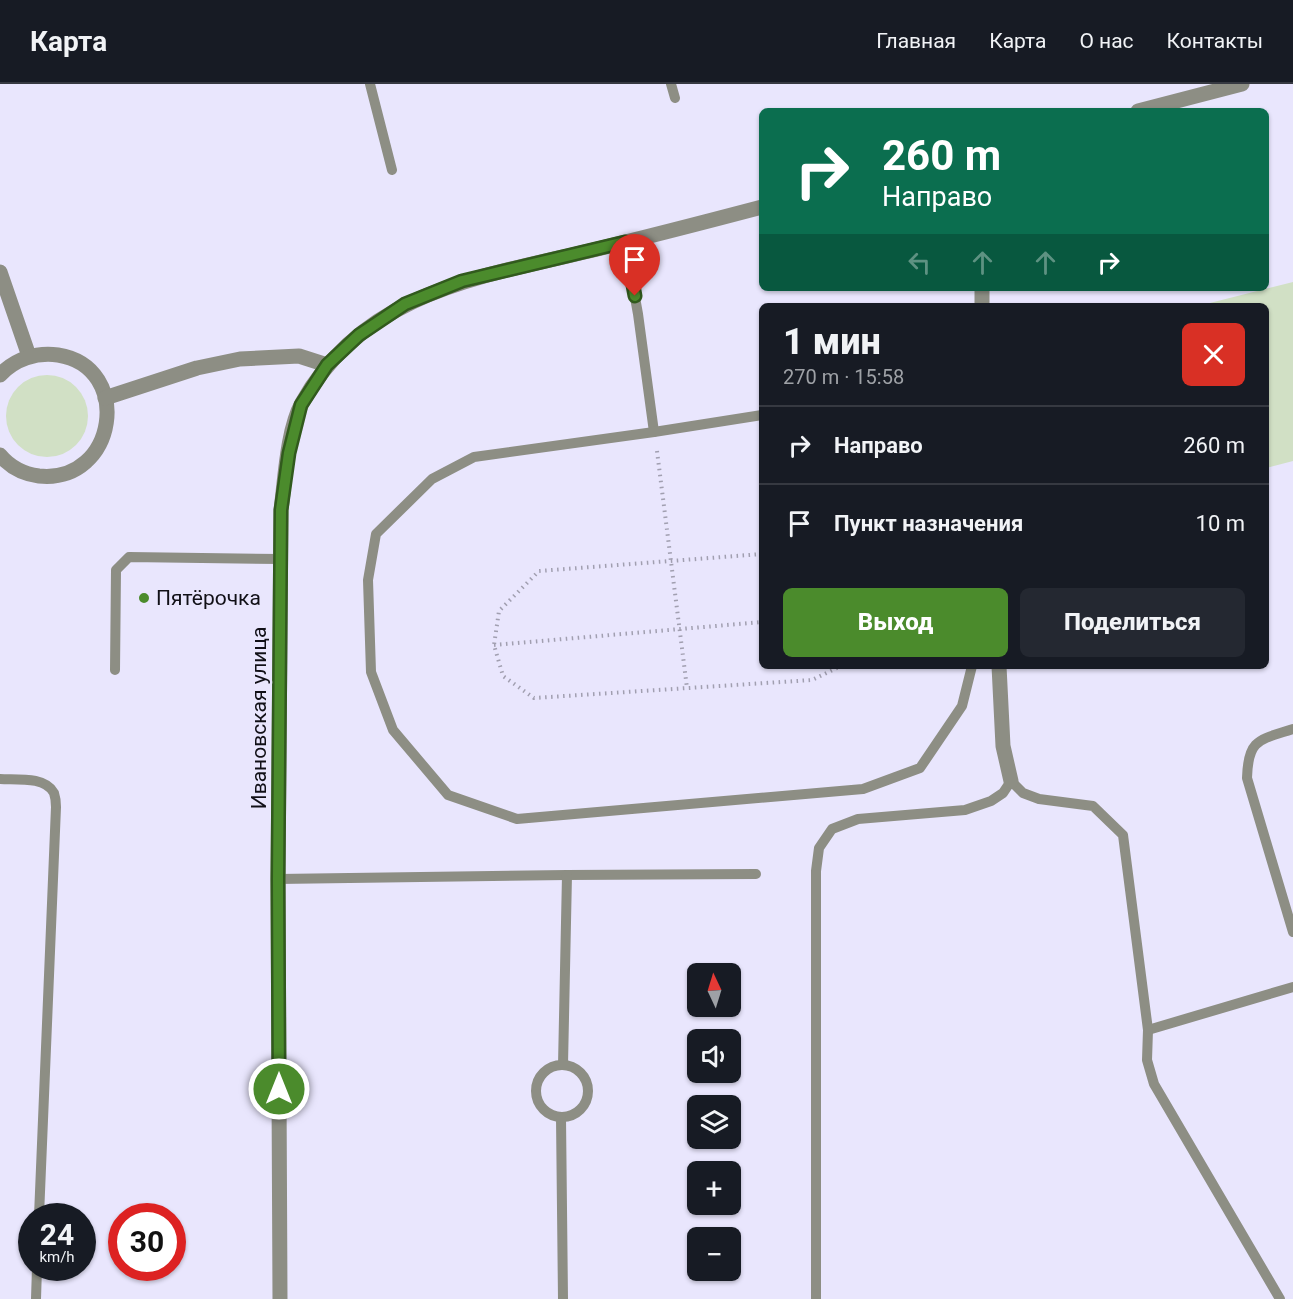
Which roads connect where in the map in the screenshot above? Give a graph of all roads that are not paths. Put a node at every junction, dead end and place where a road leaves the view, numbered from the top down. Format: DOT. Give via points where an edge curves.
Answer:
graph roads {
  1 [pos="370,84"];
  2 [pos="671,84"];
  3 [pos="1242,84"];
  4 [pos="675,98"];
  5 [pos="1150,108"];
  6 [pos="392,170"];
  7 [pos="759,208"];
  8 [pos="625,242"];
  9 [pos="0,272"];
  10 [pos="29,356"];
  11 [pos="327,365"];
  12 [pos="0,375"];
  13 [pos="105,398"];
  14 [pos="759,415"];
  15 [pos="654,432"];
  16 [pos="0,455"];
  17 [pos="281,559"];
  18 [pos="971,669"];
  19 [pos="999,669"];
  20 [pos="115,670"];
  21 [pos="1293,729"];
  22 [pos="0,779"];
  23 [pos="1011,781"];
  24 [pos="567,874"];
  25 [pos="756,874"];
  26 [pos="278,879"];
  27 [pos="1293,932"];
  28 [pos="1293,987"];
  29 [pos="1148,1030"];
  30 [pos="563,1065"];
  31 [pos="561,1118"];
  32 [pos="40,1203"];
  33 [pos="37,1281"];
  34 [pos="36,1299"];
  35 [pos="280,1299"];
  36 [pos="562,1299"];
  37 [pos="816,1299"];
  38 [pos="1280,1299"];
  1 -- 6 [label="lane"];
  2 -- 4 [label="lane"];
  3 -- 5 [label="street"];
  7 -- 8 [label="street, Ивановская улица"];
  8 -- 11 [label="street, Ивановская улица" via="462,281 405,304 359,335"];
  8 -- 15 [label="lane"];
  9 -- 10 [label="street"];
  10 -- 12 [label="street"];
  10 -- 13 [label="street" via="45,354 76,361 94,376"];
  11 -- 13 [label="street" via="299,356 240,359 197,368"];
  11 -- 17 [label="street, Ивановская улица" via="301,405 294,426 281,510"];
  13 -- 16 [label="street" via="108,413 101,444 79,467 48,477 32,475"];
  14 -- 15 [label="lane"];
  15 -- 18 [label="lane" via="474,457 432,479 375,534 368,580 371,672 393,730 448,795 517,819 863,789 920,768 962,706"];
  17 -- 20 [label="lane" via="129,557 116,570"];
  17 -- 26 [label="street, Ивановская улица"];
  19 -- 23 [label="street" via="1003,746"];
  21 -- 27 [label="lane" via="1260,739 1247,757 1247,778"];
  22 -- 32 [label="lane" via="47,784 54,793 56,807"];
  23 -- 29 [label="lane" via="1023,793 1039,799 1093,806 1123,835"];
  23 -- 37 [label="lane" via="991,801 965,810 858,819 832,829 819,848"];
  24 -- 25 [label="lane"];
  24 -- 26 [label="lane"];
  24 -- 30 [label="lane"];
  26 -- 35 [label="street, Ивановская улица"];
  28 -- 29 [label="lane"];
  29 -- 38 [label="lane" via="1147,1060 1154,1084"];
  30 -- 31 [label="lane" via="549,1069 540,1078 536,1091 539,1104 548,1114"];
  30 -- 31 [label="lane" via="576,1069 585,1079 588,1092 585,1105"];
  31 -- 36 [label="lane"];
  33 -- 34 [label="lane"];
}
